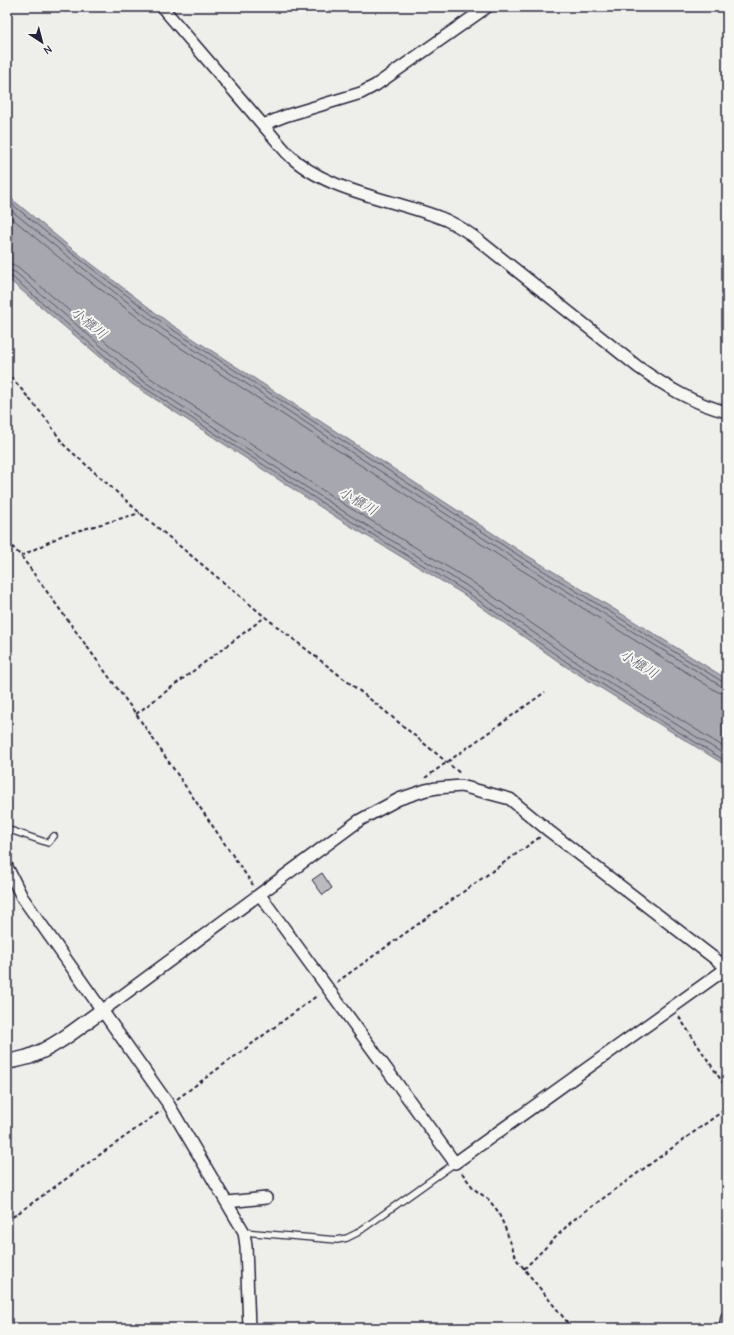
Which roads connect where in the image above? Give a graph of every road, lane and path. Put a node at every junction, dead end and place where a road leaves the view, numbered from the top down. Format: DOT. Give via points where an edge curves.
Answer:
graph roads {
  1 [pos="162,7"];
  2 [pos="487,7"];
  3 [pos="263,125"];
  4 [pos="7,372"];
  5 [pos="727,412"];
  6 [pos="140,513"];
  7 [pos="7,541"];
  8 [pos="21,556"];
  9 [pos="265,618"];
  10 [pos="545,692"];
  11 [pos="136,714"];
  12 [pos="447,762"];
  13 [pos="464,776"];
  14 [pos="423,780"];
  15 [pos="7,829"];
  16 [pos="549,831"];
  17 [pos="54,836"];
  18 [pos="7,866"];
  19 [pos="260,895"];
  20 [pos="727,968"];
  21 [pos="328,988"];
  22 [pos="672,1007"];
  23 [pos="103,1010"];
  24 [pos="7,1062"];
  25 [pos="727,1089"];
  26 [pos="169,1105"];
  27 [pos="727,1108"];
  28 [pos="455,1163"];
  29 [pos="266,1198"];
  30 [pos="227,1202"];
  31 [pos="7,1220"];
  32 [pos="244,1232"];
  33 [pos="524,1268"];
  34 [pos="727,1317"];
  35 [pos="249,1328"];
  36 [pos="572,1328"];
  37 [pos="725,1328"];
  1 -- 3 [label="street"];
  2 -- 3 [label="street" via="366,91"];
  3 -- 5 [label="street" via="293,160 312,173 463,229 653,378 692,400"];
  4 -- 6 [label="path" via="64,445"];
  6 -- 8 [label="path" via="63,535"];
  6 -- 9 [label="path"];
  7 -- 8 [label="path"];
  8 -- 11 [label="path"];
  9 -- 11 [label="path"];
  9 -- 12 [label="path"];
  10 -- 12 [label="path"];
  11 -- 19 [label="path"];
  12 -- 13 [label="path"];
  12 -- 14 [label="path"];
  15 -- 17 [label="lane" via="48,843"];
  16 -- 19 [label="street" via="510,799 461,786 426,790 394,801 360,820"];
  16 -- 20 [label="street"];
  16 -- 21 [label="path"];
  18 -- 23 [label="street" via="22,897"];
  19 -- 21 [label="street"];
  19 -- 23 [label="street"];
  20 -- 22 [label="street"];
  21 -- 26 [label="path"];
  21 -- 28 [label="street"];
  22 -- 25 [label="path"];
  22 -- 28 [label="street"];
  23 -- 24 [label="street" via="53,1045 30,1056"];
  23 -- 26 [label="street"];
  26 -- 30 [label="street"];
  26 -- 31 [label="path"];
  27 -- 33 [label="path" via="572,1221"];
  28 -- 32 [label="lane" via="347,1238 338,1240"];
  28 -- 33 [label="path" via="474,1189 488,1199 497,1210 517,1260"];
  29 -- 30 [label="street"];
  30 -- 32 [label="street"];
  32 -- 35 [label="street"];
  33 -- 36 [label="path"];
  34 -- 37 [label="street"];
}
